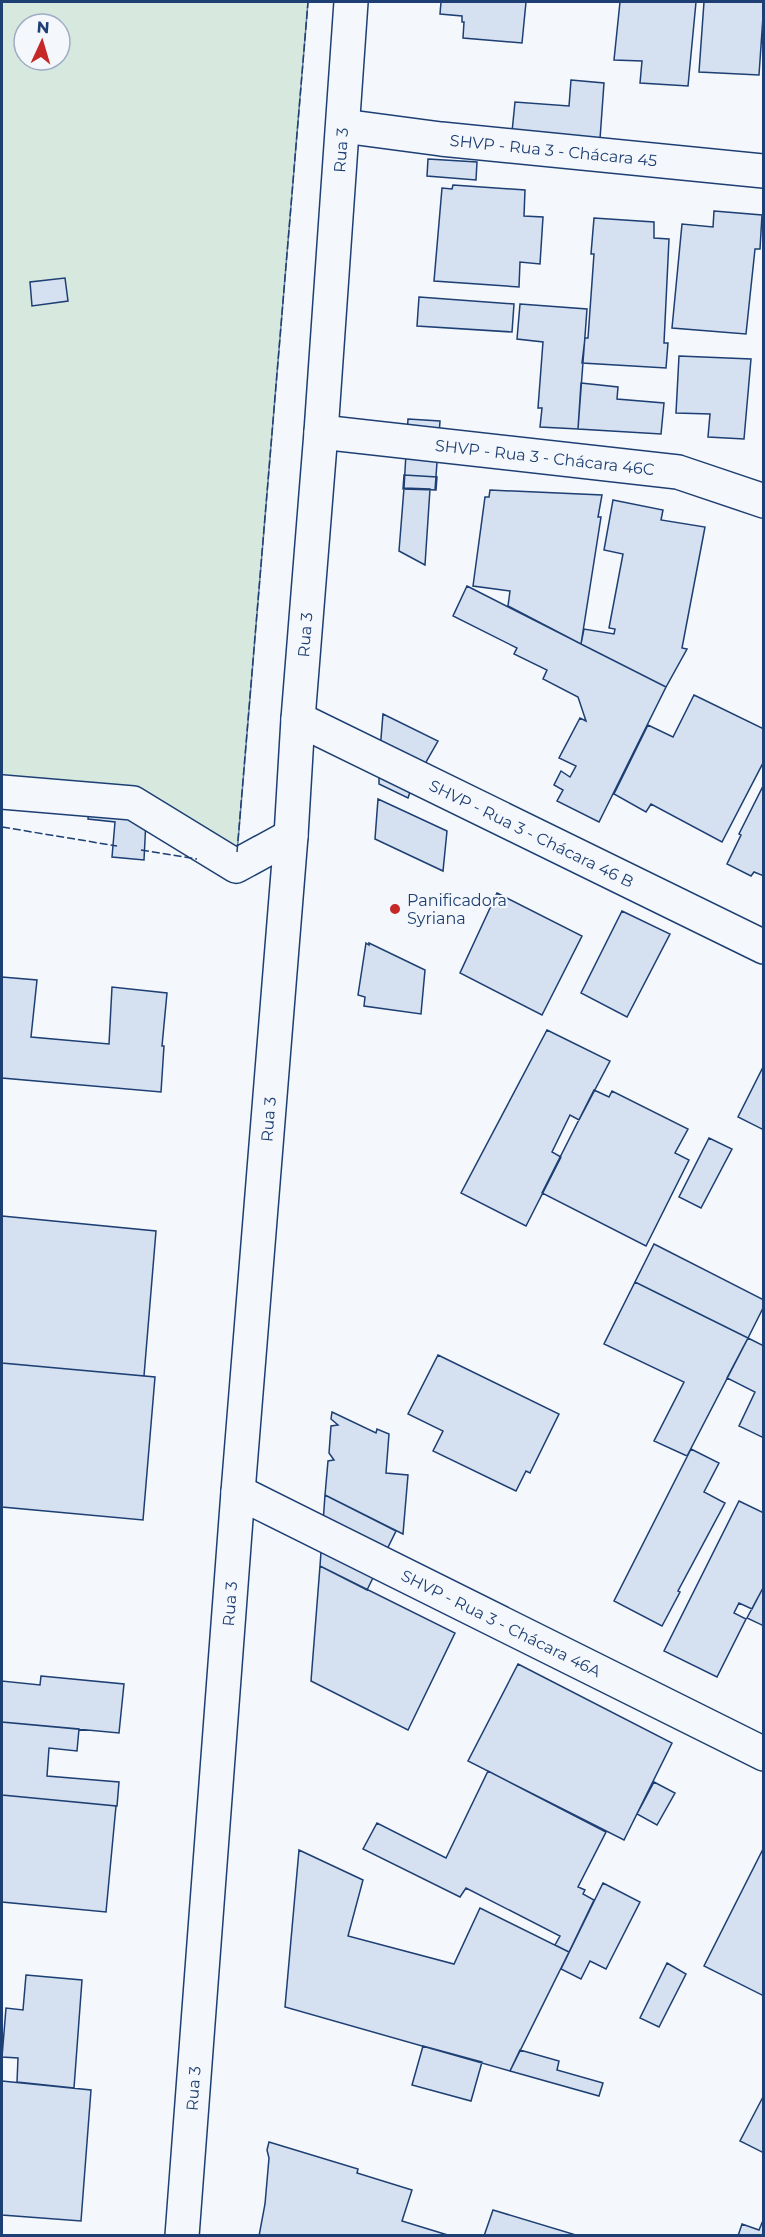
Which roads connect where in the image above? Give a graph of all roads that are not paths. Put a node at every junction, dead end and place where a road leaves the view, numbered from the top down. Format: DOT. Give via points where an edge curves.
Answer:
graph roads {
  1 [pos="351,2"];
  2 [pos="343,126"];
  3 [pos="764,171"];
  4 [pos="321,432"];
  5 [pos="764,501"];
  6 [pos="298,719"];
  7 [pos="2,792"];
  8 [pos="291,836"];
  9 [pos="764,947"];
  10 [pos="238,1492"];
  11 [pos="764,1754"];
  12 [pos="182,2235"];
  1 -- 2 [label="street, Rua 3"];
  2 -- 3 [label="street, SHVP - Rua 3 - Chácara 45"];
  2 -- 4 [label="street, Rua 3"];
  4 -- 5 [label="street, SHVP - Rua 3 - Chácara 46C" via="678,472"];
  4 -- 6 [label="street, Rua 3"];
  6 -- 8 [label="street, Rua 3"];
  6 -- 9 [label="street, SHVP - Rua 3 - Chácara 46 B"];
  7 -- 8 [label="street" via="133,803 236,866"];
  8 -- 10 [label="street, Rua 3"];
  10 -- 11 [label="street, SHVP - Rua 3 - Chácara 46A"];
  10 -- 12 [label="street, Rua 3"];
}
